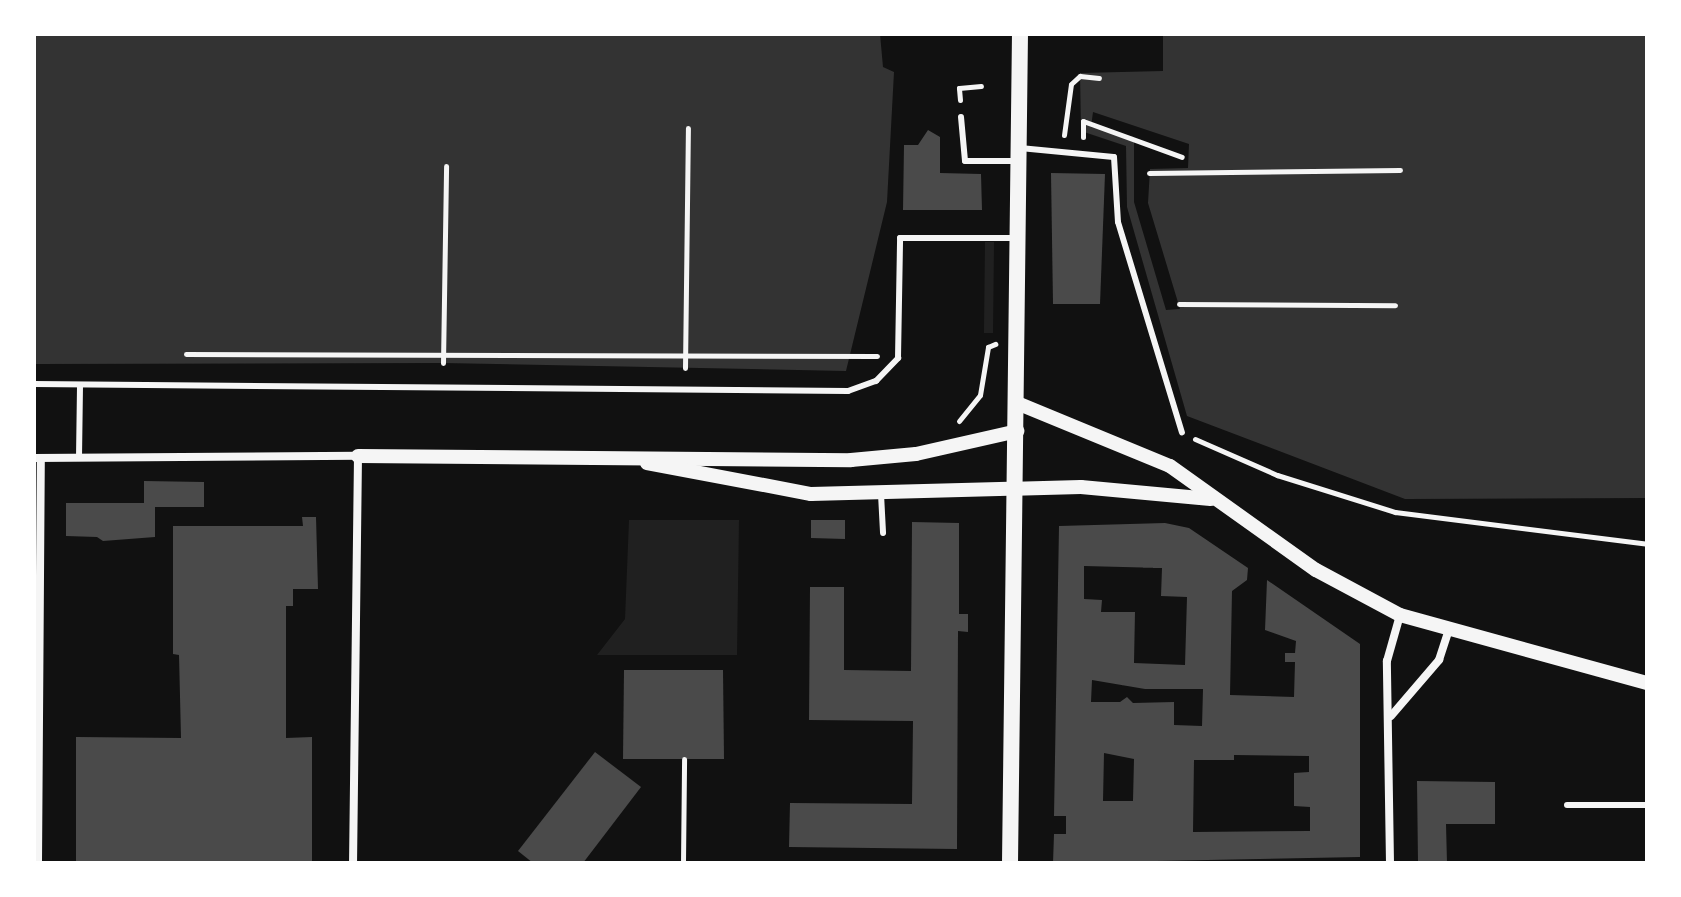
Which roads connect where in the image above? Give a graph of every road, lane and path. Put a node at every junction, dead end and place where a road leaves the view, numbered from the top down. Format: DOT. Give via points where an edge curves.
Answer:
graph roads {
  1 [pos="1020,34"];
  2 [pos="1099,78"];
  3 [pos="981,86"];
  4 [pos="962,87"];
  5 [pos="961,117"];
  6 [pos="688,128"];
  7 [pos="1083,132"];
  8 [pos="1064,134"];
  9 [pos="1019,154"];
  10 [pos="1182,157"];
  11 [pos="446,166"];
  12 [pos="1400,170"];
  13 [pos="1149,173"];
  14 [pos="1018,238"];
  15 [pos="1179,304"];
  16 [pos="1395,305"];
  17 [pos="988,347"];
  18 [pos="186,354"];
  19 [pos="443,355"];
  20 [pos="685,355"];
  21 [pos="898,358"];
  22 [pos="443,363"];
  23 [pos="685,368"];
  24 [pos="34,384"];
  25 [pos="80,385"];
  26 [pos="1017,403"];
  27 [pos="949,428"];
  28 [pos="1017,431"];
  29 [pos="1182,433"];
  30 [pos="608,455"];
  31 [pos="358,456"];
  32 [pos="38,458"];
  33 [pos="79,458"];
  34 [pos="1015,490"];
  35 [pos="881,494"];
  36 [pos="1211,499"];
  37 [pos="883,533"];
  38 [pos="1647,544"];
  39 [pos="1400,615"];
  40 [pos="1448,632"];
  41 [pos="1647,683"];
  42 [pos="1391,716"];
  43 [pos="684,759"];
  44 [pos="1567,805"];
  45 [pos="1647,805"];
  46 [pos="38,863"];
  47 [pos="353,863"];
  48 [pos="683,863"];
  49 [pos="1010,863"];
  50 [pos="1390,863"];
  1 -- 9 [label="main road"];
  2 -- 8 [label="path" via="1080,76 1071,84"];
  3 -- 4 [label="path"];
  5 -- 9 [label="lane" via="965,161"];
  6 -- 20 [label="path"];
  7 -- 10 [label="path" via="1083,121"];
  9 -- 14 [label="main road"];
  9 -- 29 [label="lane" via="1114,157 1118,222"];
  11 -- 19 [label="path"];
  12 -- 13 [label="path"];
  14 -- 21 [label="lane" via="900,238"];
  14 -- 26 [label="main road"];
  15 -- 16 [label="path"];
  17 -- 27 [label="path" via="980,395"];
  18 -- 19 [label="path"];
  19 -- 20 [label="path"];
  19 -- 22 [label="path"];
  20 -- 21 [label="path"];
  20 -- 23 [label="path"];
  21 -- 25 [label="lane" via="876,381 848,391"];
  24 -- 25 [label="lane"];
  25 -- 33 [label="lane"];
  26 -- 28 [label="main road"];
  26 -- 36 [label="street" via="1170,466"];
  28 -- 30 [label="street" via="916,454 851,460"];
  28 -- 34 [label="main road"];
  29 -- 38 [label="path" via="1277,475 1395,512"];
  30 -- 31 [label="street"];
  30 -- 35 [label="street" via="811,494"];
  31 -- 33 [label="street"];
  31 -- 47 [label="street"];
  32 -- 33 [label="street"];
  32 -- 46 [label="street"];
  34 -- 35 [label="street"];
  34 -- 36 [label="street" via="1081,487"];
  34 -- 49 [label="main road"];
  35 -- 37 [label="lane"];
  36 -- 39 [label="street" via="1316,570"];
  39 -- 40 [label="street"];
  39 -- 42 [label="street" via="1387,661"];
  40 -- 41 [label="street"];
  40 -- 42 [label="street" via="1439,660"];
  42 -- 50 [label="street"];
  43 -- 48 [label="path"];
  44 -- 45 [label="lane"];
}
